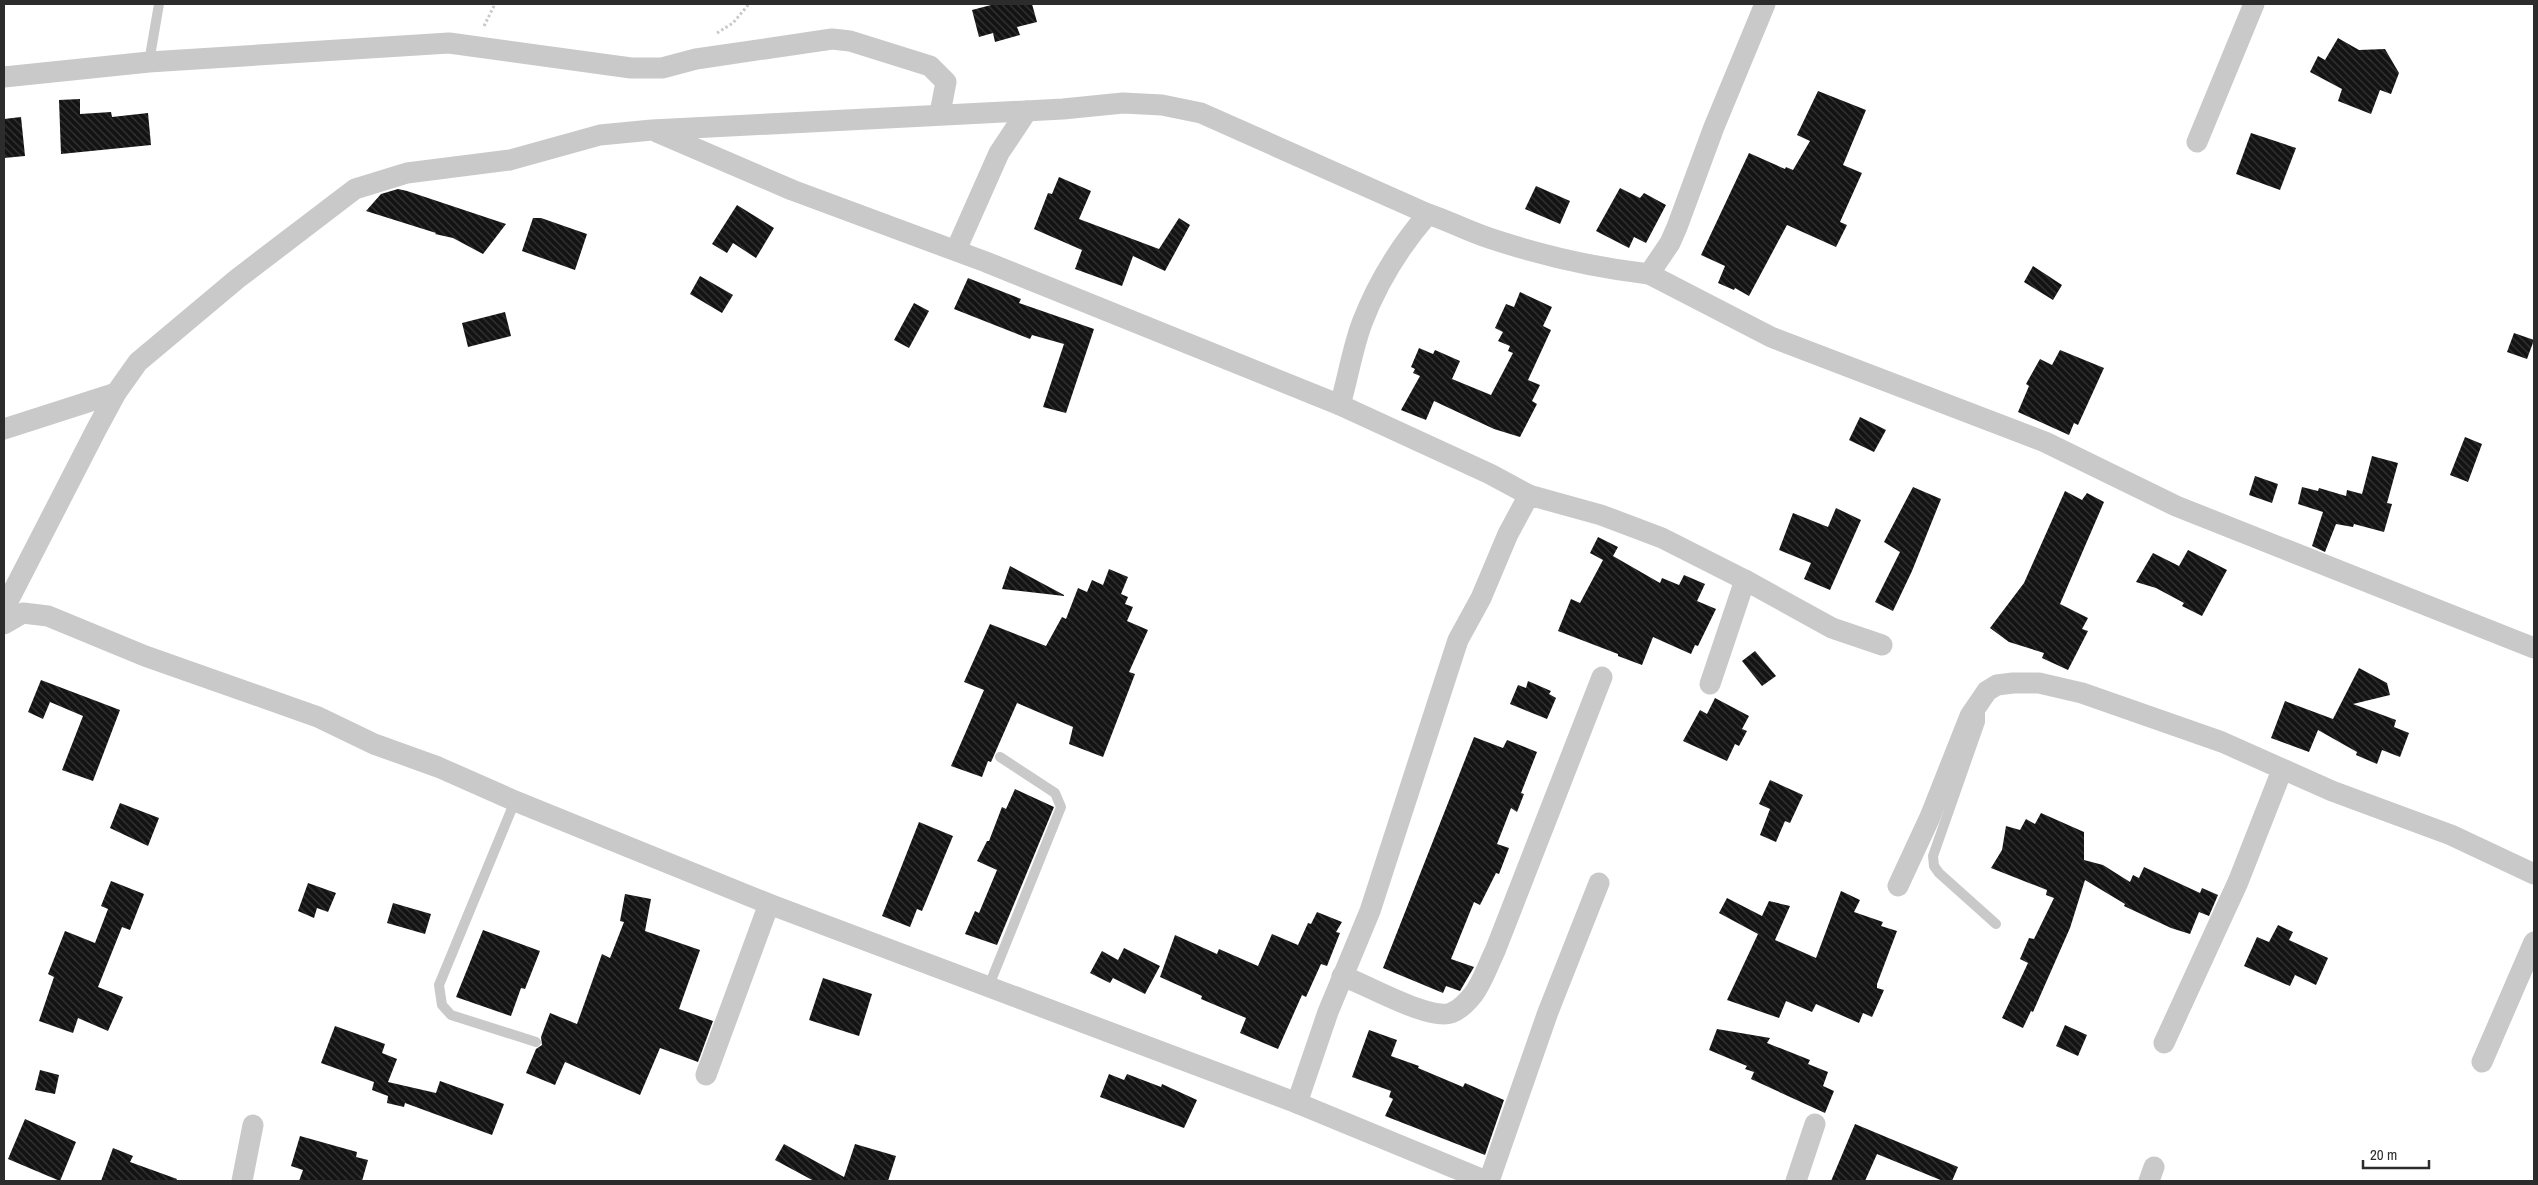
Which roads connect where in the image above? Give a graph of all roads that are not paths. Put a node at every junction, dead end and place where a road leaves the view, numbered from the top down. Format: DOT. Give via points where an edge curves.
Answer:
graph roads {
  1 [pos="160,4"];
  2 [pos="1765,4"];
  3 [pos="2254,4"];
  4 [pos="149,62"];
  5 [pos="4,77"];
  6 [pos="1027,111"];
  7 [pos="940,114"];
  8 [pos="652,130"];
  9 [pos="2197,142"];
  10 [pos="1428,214"];
  11 [pos="956,250"];
  12 [pos="1650,274"];
  13 [pos="116,393"];
  14 [pos="1340,405"];
  15 [pos="4,429"];
  16 [pos="1529,495"];
  17 [pos="1745,580"];
  18 [pos="4,609"];
  19 [pos="4,624"];
  20 [pos="1882,645"];
  21 [pos="2534,648"];
  22 [pos="1602,676"];
  23 [pos="1710,684"];
  24 [pos="1978,702"];
  25 [pos="1000,757"];
  26 [pos="2282,770"];
  27 [pos="515,801"];
  28 [pos="2534,874"];
  29 [pos="1599,883"];
  30 [pos="1898,886"];
  31 [pos="769,904"];
  32 [pos="1996,924"];
  33 [pos="2534,942"];
  34 [pos="1342,976"];
  35 [pos="988,988"];
  36 [pos="536,1042"];
  37 [pos="2164,1043"];
  38 [pos="2482,1062"];
  39 [pos="706,1075"];
  40 [pos="1297,1103"];
  41 [pos="1815,1124"];
  42 [pos="253,1125"];
  43 [pos="242,1181"];
  44 [pos="1488,1181"];
  45 [pos="1796,1181"];
  1 -- 4 [label="lane"];
  2 -- 12 [label="street" via="1670,244"];
  3 -- 9 [label="street"];
  4 -- 5 [label="street"];
  4 -- 7 [label="street" via="448,43 631,68 662,68 696,59 832,39 850,41 930,66 946,82"];
  6 -- 7 [label="street"];
  6 -- 10 [label="street" via="1123,103 1162,105 1201,113"];
  6 -- 11 [label="street" via="999,153"];
  7 -- 8 [label="street"];
  8 -- 11 [label="street" via="792,190"];
  8 -- 13 [label="street" via="600,135 510,160 407,173 355,189 165,338 138,362"];
  10 -- 12 [label="street" via="1521,247 1606,268"];
  10 -- 14 [label="street" via="1387,273 1363,322"];
  11 -- 14 [label="street"];
  12 -- 21 [label="street" via="1771,337 2045,442 2176,506"];
  13 -- 15 [label="street"];
  13 -- 18 [label="street"];
  14 -- 16 [label="street"];
  16 -- 17 [label="street" via="1601,515 1662,538"];
  16 -- 34 [label="street" via="1458,640 1370,911"];
  17 -- 20 [label="street" via="1832,628"];
  17 -- 23 [label="street"];
  19 -- 27 [label="street" via="23,613 48,616 145,656 318,717 374,744"];
  22 -- 34 [label="street" via="1495,951 1474,994 1451,1014 1441,1014 1414,1007"];
  24 -- 26 [label="street" via="1997,685 2039,683 2082,693 2222,742"];
  24 -- 30 [label="street"];
  24 -- 32 [label="lane" via="1980,722 1933,856 1939,873"];
  25 -- 35 [label="lane" via="1055,793 1061,807"];
  26 -- 28 [label="street" via="2451,834"];
  26 -- 37 [label="street" via="2238,882"];
  27 -- 31 [label="street"];
  27 -- 36 [label="lane" via="439,985 442,1005 451,1015"];
  29 -- 44 [label="street" via="1548,1012"];
  31 -- 35 [label="street"];
  31 -- 39 [label="street"];
  33 -- 38 [label="street"];
  34 -- 40 [label="street"];
  35 -- 40 [label="street"];
  40 -- 44 [label="street"];
  41 -- 45 [label="street"];
  42 -- 43 [label="street"];
}
